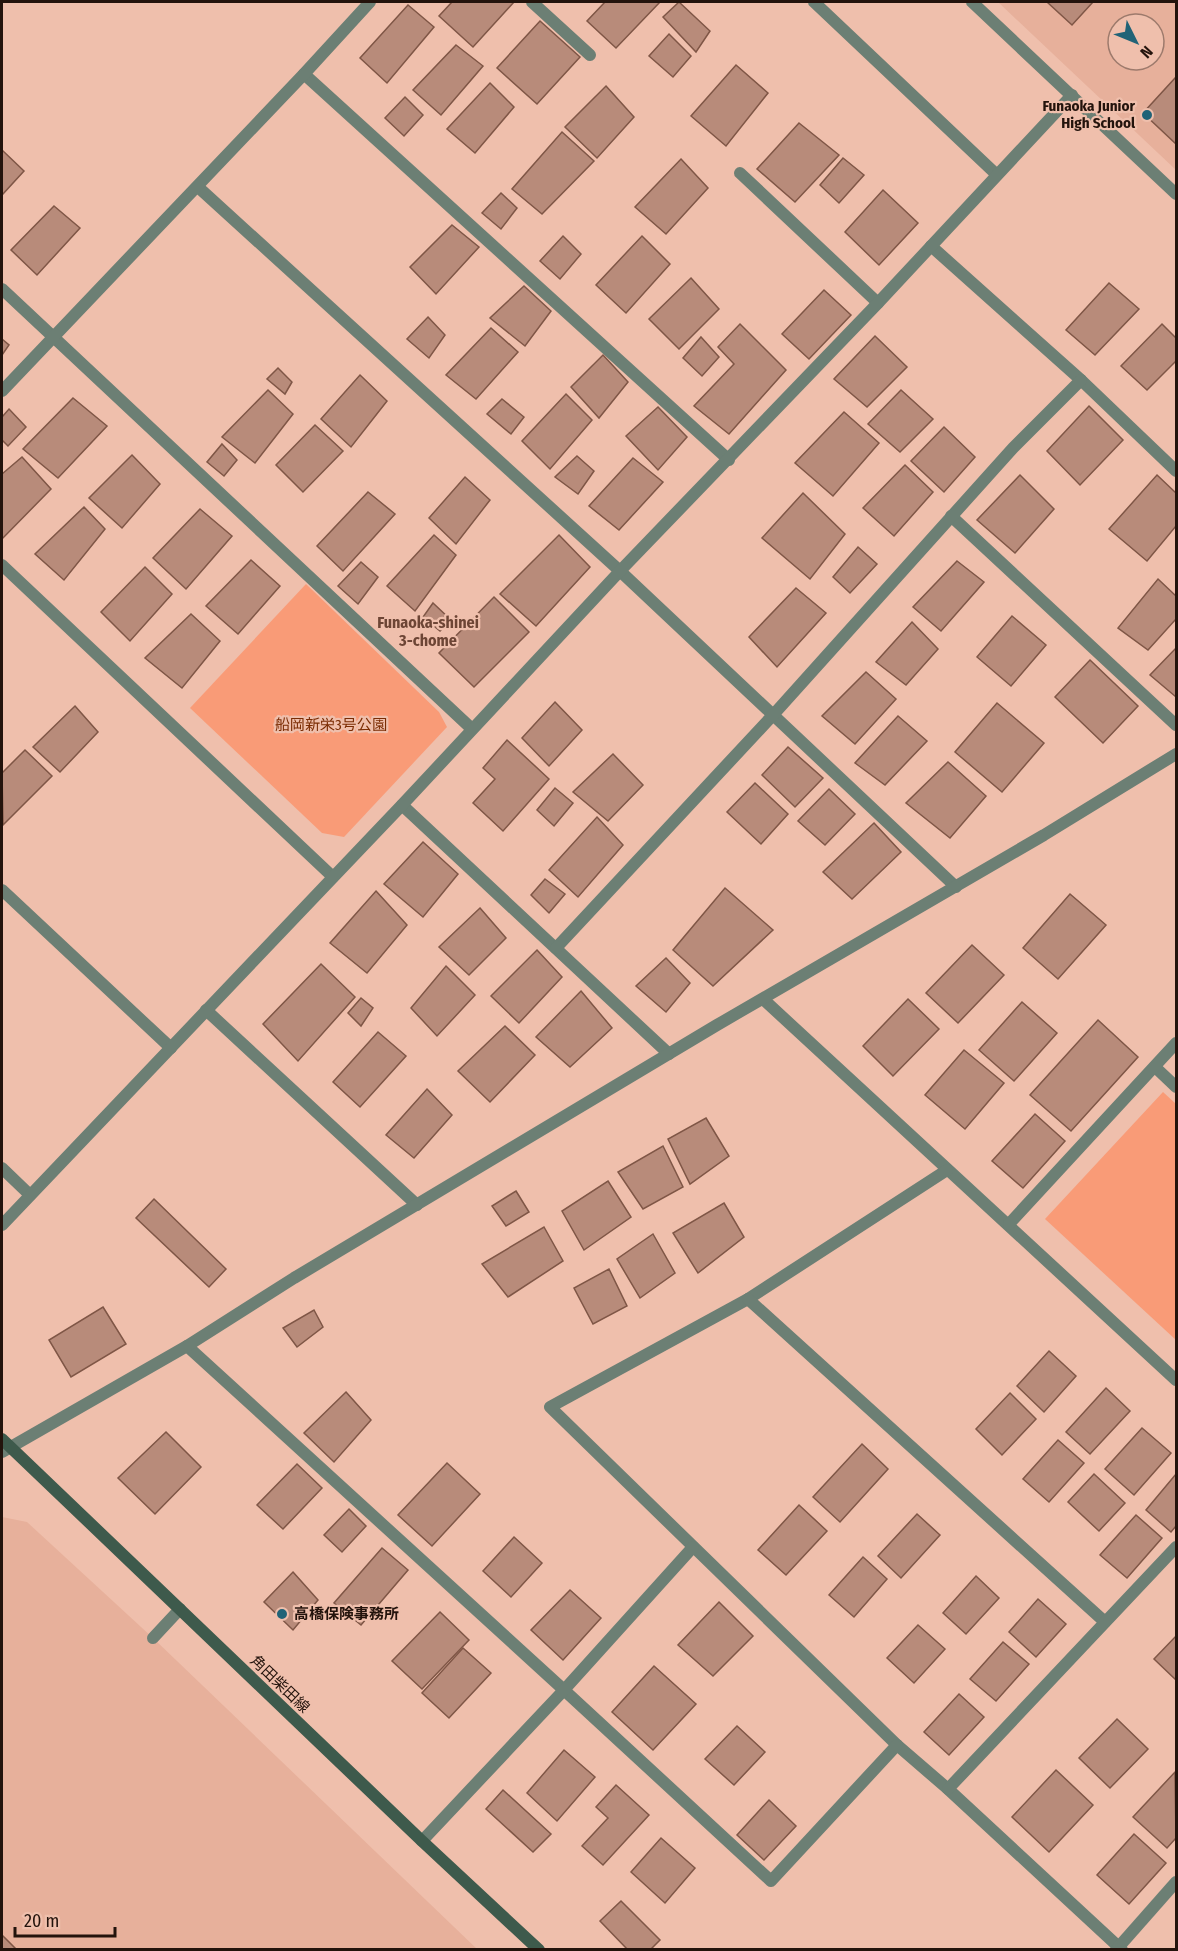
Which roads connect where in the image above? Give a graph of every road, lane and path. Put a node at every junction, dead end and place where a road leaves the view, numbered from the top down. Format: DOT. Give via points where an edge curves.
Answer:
graph roads {
  1 [pos="370,2"];
  2 [pos="532,2"];
  3 [pos="814,2"];
  4 [pos="972,2"];
  5 [pos="590,55"];
  6 [pos="304,74"];
  7 [pos="1072,95"];
  8 [pos="740,173"];
  9 [pos="997,174"];
  10 [pos="198,187"];
  11 [pos="1176,194"];
  12 [pos="931,246"];
  13 [pos="2,289"];
  14 [pos="878,303"];
  15 [pos="52,337"];
  16 [pos="1081,381"];
  17 [pos="2,391"];
  18 [pos="729,460"];
  19 [pos="1176,471"];
  20 [pos="951,516"];
  21 [pos="2,565"];
  22 [pos="620,571"];
  23 [pos="774,714"];
  24 [pos="1176,725"];
  25 [pos="472,729"];
  26 [pos="1176,754"];
  27 [pos="402,805"];
  28 [pos="333,877"];
  29 [pos="956,887"];
  30 [pos="2,890"];
  31 [pos="556,948"];
  32 [pos="763,999"];
  33 [pos="206,1010"];
  34 [pos="1176,1043"];
  35 [pos="171,1048"];
  36 [pos="669,1054"];
  37 [pos="1155,1067"];
  38 [pos="1176,1087"];
  39 [pos="2,1168"];
  40 [pos="947,1170"];
  41 [pos="30,1195"];
  42 [pos="417,1205"];
  43 [pos="2,1224"];
  44 [pos="1009,1224"];
  45 [pos="748,1299"];
  46 [pos="187,1346"];
  47 [pos="1176,1380"];
  48 [pos="4,1446"];
  49 [pos="693,1547"];
  50 [pos="1176,1547"];
  51 [pos="180,1609"];
  52 [pos="1106,1622"];
  53 [pos="153,1638"];
  54 [pos="564,1690"];
  55 [pos="897,1745"];
  56 [pos="948,1789"];
  57 [pos="422,1841"];
  58 [pos="1176,1882"];
  59 [pos="1118,1948"];
  60 [pos="539,1950"];
  1 -- 6 [label="street"];
  2 -- 5 [label="street"];
  3 -- 9 [label="street"];
  4 -- 7 [label="street"];
  6 -- 10 [label="street"];
  6 -- 18 [label="street"];
  7 -- 9 [label="street"];
  7 -- 11 [label="street"];
  8 -- 14 [label="street"];
  9 -- 12 [label="street"];
  10 -- 15 [label="street"];
  10 -- 22 [label="street"];
  12 -- 14 [label="street"];
  12 -- 16 [label="street"];
  13 -- 15 [label="street"];
  14 -- 18 [label="street"];
  15 -- 17 [label="street"];
  15 -- 25 [label="street"];
  16 -- 19 [label="street"];
  16 -- 20 [label="street"];
  18 -- 22 [label="street"];
  20 -- 23 [label="street"];
  20 -- 24 [label="street"];
  21 -- 28 [label="street"];
  22 -- 23 [label="street"];
  22 -- 25 [label="street"];
  23 -- 29 [label="street"];
  23 -- 31 [label="street"];
  25 -- 27 [label="street"];
  26 -- 29 [label="street"];
  27 -- 28 [label="street"];
  27 -- 31 [label="street"];
  28 -- 33 [label="street"];
  29 -- 32 [label="street"];
  30 -- 35 [label="street"];
  31 -- 36 [label="street"];
  32 -- 36 [label="street"];
  32 -- 40 [label="street"];
  33 -- 35 [label="street"];
  33 -- 42 [label="street"];
  34 -- 37 [label="street"];
  35 -- 41 [label="street"];
  36 -- 42 [label="street"];
  37 -- 38 [label="street"];
  37 -- 44 [label="street"];
  39 -- 41 [label="street"];
  40 -- 44 [label="street"];
  40 -- 45 [label="street"];
  41 -- 43 [label="street"];
  42 -- 46 [label="street"];
  44 -- 47 [label="street"];
  45 -- 49 [label="street" via="550,1407"];
  45 -- 52 [label="street"];
  46 -- 48 [label="street"];
  46 -- 54 [label="street"];
  48 -- 51 [label="main road, 角田柴田線"];
  49 -- 54 [label="street"];
  49 -- 55 [label="street"];
  50 -- 52 [label="street"];
  51 -- 53 [label="street"];
  51 -- 57 [label="main road, 角田柴田線"];
  52 -- 56 [label="street"];
  54 -- 55 [label="street" via="771,1881"];
  54 -- 57 [label="street"];
  55 -- 56 [label="street"];
  56 -- 59 [label="street"];
  57 -- 60 [label="main road, 角田柴田線"];
  58 -- 59 [label="street"];
}
